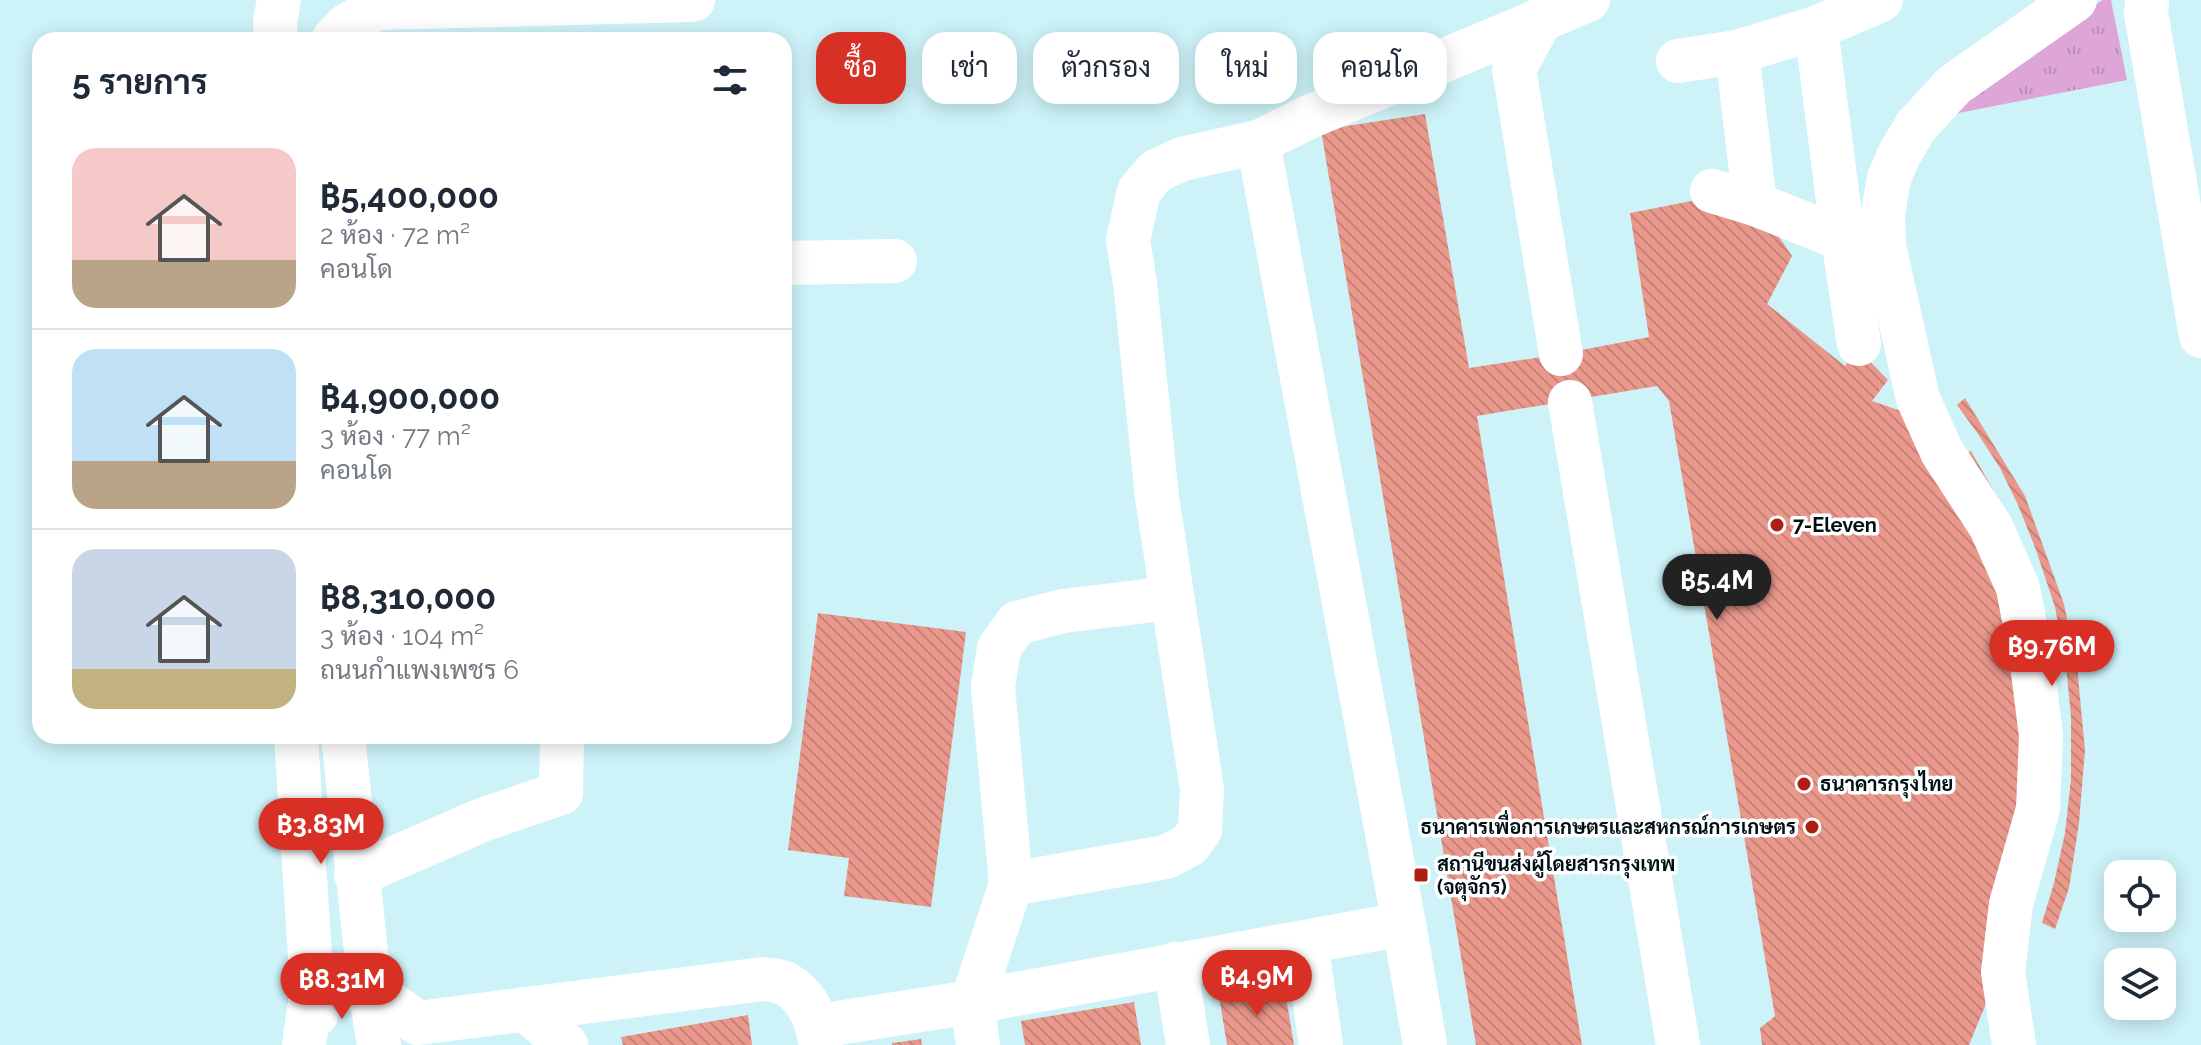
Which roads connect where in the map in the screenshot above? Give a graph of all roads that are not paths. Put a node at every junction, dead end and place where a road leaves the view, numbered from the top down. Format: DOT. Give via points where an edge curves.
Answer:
graph roads {
  1 [pos="279,0"];
  2 [pos="693,0"];
  3 [pos="1588,0"];
  4 [pos="1881,0"];
  5 [pos="2147,0"];
  6 [pos="2072,2"];
  7 [pos="1542,18"];
  8 [pos="1816,28"];
  9 [pos="276,32"];
  10 [pos="340,32"];
  11 [pos="1737,52"];
  12 [pos="1678,61"];
  13 [pos="2184,131"];
  14 [pos="1258,142"];
  15 [pos="1712,191"];
  16 [pos="1755,204"];
  17 [pos="1843,239"];
  18 [pos="895,261"];
  19 [pos="792,263"];
  20 [pos="2201,336"];
  21 [pos="1859,344"];
  22 [pos="1561,354"];
  23 [pos="1570,402"];
  24 [pos="1171,598"];
  25 [pos="297,744"];
  26 [pos="344,744"];
  27 [pos="562,744"];
  28 [pos="356,875"];
  29 [pos="1011,884"];
  30 [pos="1404,924"];
  31 [pos="1306,942"];
  32 [pos="1175,964"];
  33 [pos="312,988"];
  34 [pos="370,989"];
  35 [pos="972,1002"];
  36 [pos="525,1009"];
  37 [pos="1998,1035"];
  38 [pos="820,1036"];
  39 [pos="304,1045"];
  40 [pos="320,1045"];
  41 [pos="379,1045"];
  42 [pos="566,1045"];
  43 [pos="978,1045"];
  44 [pos="1188,1045"];
  45 [pos="1321,1045"];
  46 [pos="1425,1045"];
  47 [pos="1678,1045"];
  1 -- 9 [label="street"];
  2 -- 10 [label="street" via="377,8"];
  3 -- 7 [label="street"];
  4 -- 8 [label="street"];
  5 -- 13 [label="street" via="2146,13"];
  6 -- 37 [label="street" via="1954,85 1916,126 1889,178 1883,213 1884,246 1918,399 1942,452 1991,527 2018,588 2031,656 2041,736 2038,809 2011,904"];
  7 -- 14 [label="street"];
  7 -- 22 [label="street" via="1514,69"];
  8 -- 11 [label="street"];
  8 -- 17 [label="street"];
  11 -- 12 [label="street"];
  11 -- 16 [label="street"];
  13 -- 20 [label="street"];
  14 -- 24 [label="street" via="1182,159 1156,171 1139,191 1128,240"];
  14 -- 30 [label="street"];
  15 -- 16 [label="street"];
  16 -- 17 [label="street"];
  17 -- 21 [label="street"];
  18 -- 19 [label="street"];
  23 -- 47 [label="street"];
  24 -- 29 [label="street" via="1063,611 1017,623 999,648 993,687"];
  24 -- 29 [label="street" via="1202,789 1200,830 1189,845 1166,857"];
  25 -- 33 [label="street"];
  26 -- 28 [label="street"];
  27 -- 28 [label="street" via="561,793 482,820"];
  28 -- 34 [label="street"];
  29 -- 35 [label="street"];
  30 -- 31 [label="street"];
  30 -- 46 [label="street"];
  31 -- 32 [label="street"];
  31 -- 45 [label="street"];
  32 -- 35 [label="street"];
  32 -- 44 [label="street"];
  33 -- 34 [label="street"];
  33 -- 39 [label="street"];
  33 -- 40 [label="street"];
  34 -- 36 [label="street" via="418,1023"];
  34 -- 41 [label="street"];
  35 -- 38 [label="street"];
  35 -- 43 [label="street"];
  36 -- 38 [label="street" via="763,979 797,992 809,1006"];
  36 -- 42 [label="street"];
}
